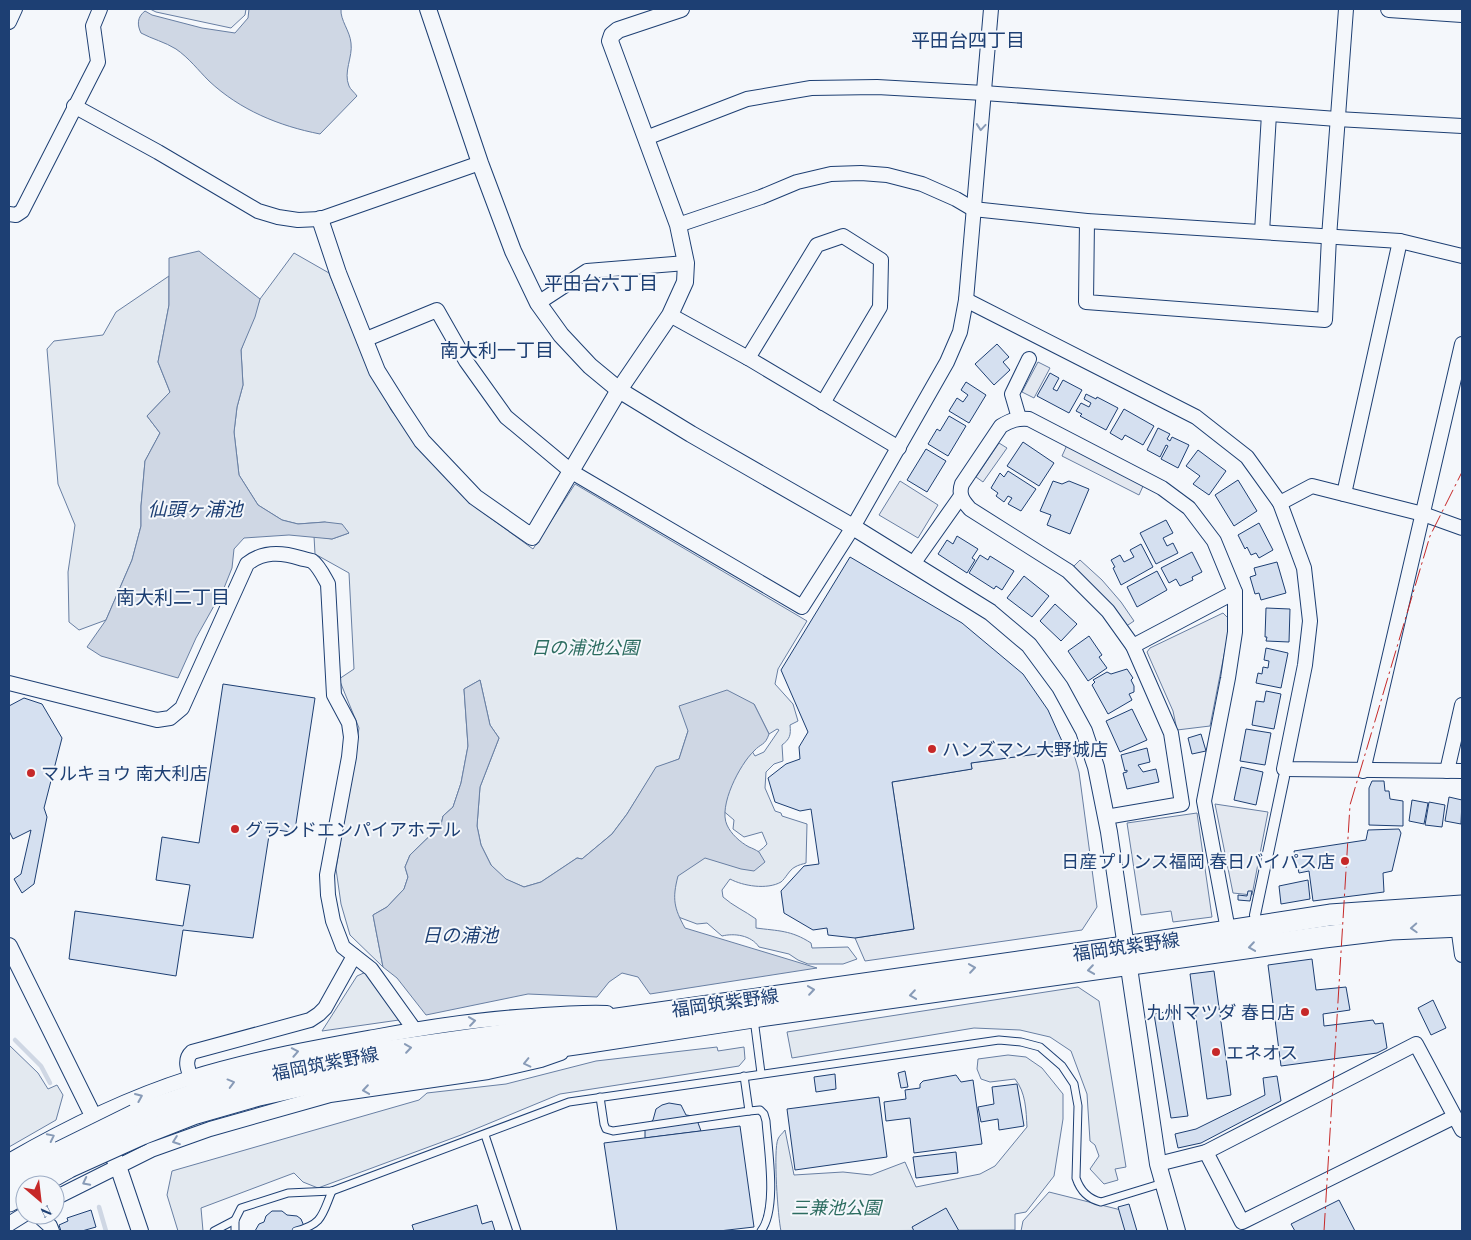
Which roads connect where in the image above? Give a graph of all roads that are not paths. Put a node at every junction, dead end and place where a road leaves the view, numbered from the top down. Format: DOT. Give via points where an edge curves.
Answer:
graph roads {
  1 [pos="15,9"];
  2 [pos="100,9"];
  3 [pos="428,9"];
  4 [pos="680,9"];
  5 [pos="991,9"];
  6 [pos="1346,9"];
  7 [pos="1389,9"];
  8 [pos="1462,14"];
  9 [pos="9,22"];
  10 [pos="984,93"];
  11 [pos="74,106"];
  12 [pos="1269,114"];
  13 [pos="1337,119"];
  14 [pos="1462,126"];
  15 [pos="646,138"];
  16 [pos="480,163"];
  17 [pos="973,209"];
  18 [pos="9,214"];
  19 [pos="320,219"];
  20 [pos="1087,221"];
  21 [pos="678,225"];
  22 [pos="1262,232"];
  23 [pos="1328,237"];
  24 [pos="1400,242"];
  25 [pos="1462,256"];
  26 [pos="686,263"];
  27 [pos="966,300"];
  28 [pos="538,303"];
  29 [pos="670,315"];
  30 [pos="364,340"];
  31 [pos="1462,344"];
  32 [pos="748,358"];
  33 [pos="1029,359"];
  34 [pos="619,390"];
  35 [pos="823,403"];
  36 [pos="1019,418"];
  37 [pos="899,448"];
  38 [pos="572,472"];
  39 [pos="1344,494"];
  40 [pos="961,496"];
  41 [pos="1280,503"];
  42 [pos="1422,514"];
  43 [pos="853,527"];
  44 [pos="1462,528"];
  45 [pos="913,564"];
  46 [pos="1235,592"];
  47 [pos="1133,646"];
  48 [pos="9,683"];
  49 [pos="1462,705"];
  50 [pos="1363,771"];
  51 [pos="1447,771"];
  52 [pos="1462,771"];
  53 [pos="1284,777"];
  54 [pos="1204,801"];
  55 [pos="1182,804"];
  56 [pos="1106,817"];
  57 [pos="1255,915"];
  58 [pos="1461,919"];
  59 [pos="1228,930"];
  60 [pos="9,947"];
  61 [pos="1462,955"];
  62 [pos="354,956"];
  63 [pos="1126,956"];
  64 [pos="637,1015"];
  65 [pos="753,1017"];
  66 [pos="414,1029"];
  67 [pos="589,1042"];
  68 [pos="761,1073"];
  69 [pos="744,1076"];
  70 [pos="192,1081"];
  71 [pos="600,1097"];
  72 [pos="749,1112"];
  73 [pos="94,1116"];
  74 [pos="1454,1117"];
  75 [pos="139,1125"];
  76 [pos="1462,1130"];
  77 [pos="485,1135"];
  78 [pos="1206,1152"];
  79 [pos="65,1159"];
  80 [pos="9,1160"];
  81 [pos="1158,1164"];
  82 [pos="118,1166"];
  83 [pos="48,1175"];
  84 [pos="9,1179"];
  85 [pos="1163,1183"];
  86 [pos="332,1192"];
  87 [pos="65,1193"];
  88 [pos="235,1220"];
  89 [pos="765,1229"];
  90 [pos="140,1231"];
  91 [pos="214,1231"];
  92 [pos="235,1231"];
  93 [pos="296,1231"];
  94 [pos="517,1231"];
  95 [pos="1177,1231"];
  1 -- 9 [label="street"];
  2 -- 11 [label="street" via="92,26 98,62"];
  3 -- 16 [label="street"];
  4 -- 15 [label="street" via="618,30 610,41"];
  5 -- 10 [label="street"];
  6 -- 13 [label="street"];
  7 -- 8 [label="street"];
  10 -- 12 [label="street"];
  10 -- 15 [label="street" via="877,87 811,88 747,99"];
  10 -- 17 [label="street, one-way"];
  11 -- 18 [label="street" via="22,211 16,215"];
  11 -- 19 [label="street" via="258,211 298,220"];
  12 -- 13 [label="street"];
  12 -- 22 [label="street"];
  13 -- 14 [label="street"];
  13 -- 23 [label="street"];
  15 -- 21 [label="street"];
  16 -- 19 [label="street"];
  16 -- 28 [label="street" via="513,250"];
  17 -- 20 [label="street"];
  17 -- 21 [label="street" via="922,184 861,172 831,174 797,182"];
  17 -- 27 [label="street"];
  19 -- 30 [label="street"];
  20 -- 22 [label="street"];
  20 -- 23 [label="street" via="1086,302 1325,320"];
  21 -- 26 [label="street"];
  22 -- 23 [label="street"];
  23 -- 24 [label="street"];
  24 -- 25 [label="street"];
  24 -- 39 [label="street"];
  26 -- 28 [label="street" via="587,271"];
  26 -- 29 [label="street" via="685,282"];
  27 -- 37 [label="street" via="960,332 947,362"];
  27 -- 41 [label="street" via="1196,417 1247,457"];
  28 -- 34 [label="street" via="561,336"];
  29 -- 32 [label="street"];
  29 -- 34 [label="street"];
  30 -- 38 [label="street" via="437,310 466,361 506,417"];
  30 -- 38 [label="street" via="377,371 422,440 475,497 532,538"];
  31 -- 42 [label="street"];
  32 -- 35 [label="street"];
  32 -- 35 [label="street" via="817,245 843,236 881,260 880,307"];
  33 -- 36 [label="street" via="1012,394"];
  34 -- 38 [label="street"];
  34 -- 43 [label="street"];
  35 -- 37 [label="street"];
  36 -- 40 [label="street" via="1001,426 962,484"];
  36 -- 46 [label="street" via="1029,419 1162,488 1189,508 1214,541"];
  37 -- 43 [label="street"];
  38 -- 43 [label="street" via="802,607"];
  39 -- 41 [label="street" via="1312,486"];
  39 -- 42 [label="street"];
  40 -- 45 [label="street"];
  40 -- 47 [label="street" via="970,509 1068,571 1108,611"];
  41 -- 50 [label="street" via="1304,568 1310,620 1305,666 1284,770"];
  42 -- 44 [label="street"];
  42 -- 50 [label="street"];
  43 -- 45 [label="street"];
  45 -- 56 [label="street" via="990,612 1029,644 1060,687 1084,732 1094,760"];
  46 -- 47 [label="street"];
  46 -- 54 [label="street" via="1235,632"];
  47 -- 55 [label="street" via="1171,733"];
  48 -- 62 [label="street" via="157,720 170,718 182,708 247,564 276,553 311,561 328,584 334,695 349,724 351,736 327,875 333,921 343,947"];
  49 -- 51 [label="street"];
  50 -- 51 [label="street"];
  51 -- 52 [label="street"];
  53 -- 57 [label="street"];
  54 -- 55 [label="street"];
  54 -- 59 [label="street"];
  55 -- 56 [label="street"];
  56 -- 63 [label="street"];
  58 -- 59 [label="main road, 福岡筑紫野線" via="1330,915"];
  58 -- 61 [label="street"];
  58 -- 63 [label="main road, 福岡筑紫野線, one-way" via="1324,937"];
  59 -- 63 [label="main road, 福岡筑紫野線"];
  60 -- 73 [label="street"];
  62 -- 66 [label="street" via="371,969"];
  62 -- 70 [label="street" via="319,1014 310,1020 192,1052 187,1058"];
  64 -- 63 [label="main road, 福岡筑紫野線, one-way"];
  63 -- 65 [label="main road, 福岡筑紫野線, one-way"];
  63 -- 81 [label="street"];
  66 -- 64 [label="street, one-way" via="484,1019 584,1012"];
  75 -- 64 [label="main road, 福岡筑紫野線, one-way" via="218,1087 271,1072 334,1059"];
  65 -- 67 [label="main road, 福岡筑紫野線"];
  65 -- 68 [label="lane"];
  70 -- 66 [label="street, one-way" via="270,1056"];
  67 -- 75 [label="main road, 福岡筑紫野線" via="331,1079"];
  67 -- 82 [label="street, one-way" via="541,1060 488,1072 330,1095 208,1126"];
  68 -- 69 [label="lane"];
  68 -- 85 [label="lane" via="999,1040 1040,1047 1062,1066 1074,1084 1078,1106 1076,1178 1086,1196 1100,1202"];
  69 -- 71 [label="lane"];
  69 -- 72 [label="lane"];
  73 -- 70 [label="street, one-way" via="140,1096"];
  71 -- 72 [label="lane" via="604,1124 606,1129 613,1131"];
  71 -- 77 [label="lane" via="569,1102"];
  72 -- 89 [label="lane" via="760,1110 766,1121 771,1183"];
  80 -- 73 [label="street, one-way"];
  73 -- 82 [label="street"];
  74 -- 76 [label="street"];
  74 -- 78 [label="street" via="1242,1222"];
  74 -- 78 [label="street" via="1416,1044"];
  75 -- 79 [label="main road, 福岡筑紫野線, bridge"];
  77 -- 86 [label="lane"];
  77 -- 94 [label="lane"];
  78 -- 81 [label="street"];
  79 -- 83 [label="main road, 福岡筑紫野線"];
  79 -- 84 [label="main road, 福岡筑紫野線"];
  81 -- 85 [label="street"];
  82 -- 87 [label="street, one-way"];
  82 -- 90 [label="street"];
  85 -- 95 [label="street"];
  86 -- 88 [label="lane" via="288,1193 241,1208"];
  86 -- 93 [label="lane" via="316,1224"];
  88 -- 91 [label="lane"];
  88 -- 92 [label="lane"];
}
